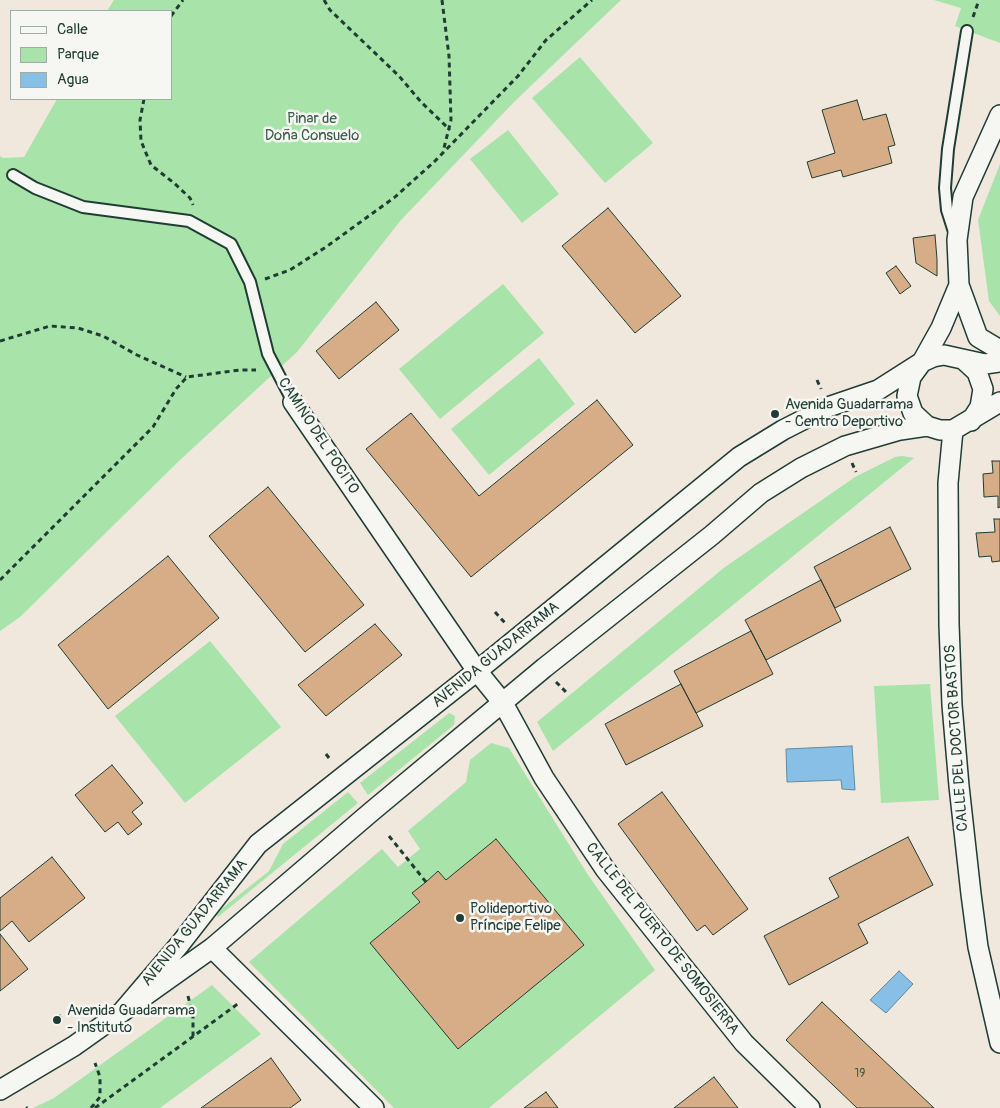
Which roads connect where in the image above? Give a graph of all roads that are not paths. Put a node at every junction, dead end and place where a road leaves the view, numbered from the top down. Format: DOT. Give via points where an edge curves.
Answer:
graph roads {
  1 [pos="967,31"];
  2 [pos="1000,115"];
  3 [pos="13,175"];
  4 [pos="957,240"];
  5 [pos="959,285"];
  6 [pos="1000,350"];
  7 [pos="964,360"];
  8 [pos="922,362"];
  9 [pos="1000,362"];
  10 [pos="293,402"];
  11 [pos="1000,402"];
  12 [pos="970,421"];
  13 [pos="927,426"];
  14 [pos="954,430"];
  15 [pos="478,671"];
  16 [pos="503,703"];
  17 [pos="212,948"];
  18 [pos="122,1012"];
  19 [pos="1000,1043"];
  20 [pos="0,1090"];
  21 [pos="374,1108"];
  22 [pos="810,1108"];
  1 -- 4 [label="lane" via="945,188 947,210"];
  2 -- 4 [label="street" via="963,197"];
  3 -- 10 [label="lane, CAMINO DEL POCITO" via="34,188 83,208 189,221 232,244 250,282 268,354"];
  4 -- 5 [label="street"];
  5 -- 6 [label="street" via="978,337"];
  5 -- 8 [label="street"];
  7 -- 8 [label="street" via="944,355"];
  7 -- 9 [label="street" via="985,364"];
  7 -- 12 [label="street" via="977,372 983,389 980,407"];
  8 -- 13 [label="street" via="911,377 907,396 913,413"];
  8 -- 15 [label="street, AVENIDA GUADARRAMA" via="878,390 828,407 740,457"];
  10 -- 15 [label="street, CAMINO DEL POCITO"];
  11 -- 12 [label="street"];
  12 -- 14 [label="street"];
  13 -- 14 [label="street"];
  13 -- 16 [label="street, AVENIDA GUADARRAMA" via="900,430 845,446 761,492"];
  14 -- 19 [label="street, CALLE DEL DOCTOR BASTOS" via="948,483 953,714 976,930"];
  15 -- 16 [label="street, CAMINO DEL POCITO"];
  15 -- 18 [label="street, AVENIDA GUADARRAMA" via="258,844"];
  16 -- 17 [label="street, AVENIDA GUADARRAMA"];
  16 -- 22 [label="street, CALLE DEL PUERTO DE SOMOSIERRA" via="544,778 604,869 744,1043"];
  17 -- 18 [label="street, AVENIDA GUADARRAMA"];
  17 -- 21 [label="street"];
  18 -- 20 [label="street, AVENIDA GUADARRAMA" via="62,1054"];
}
